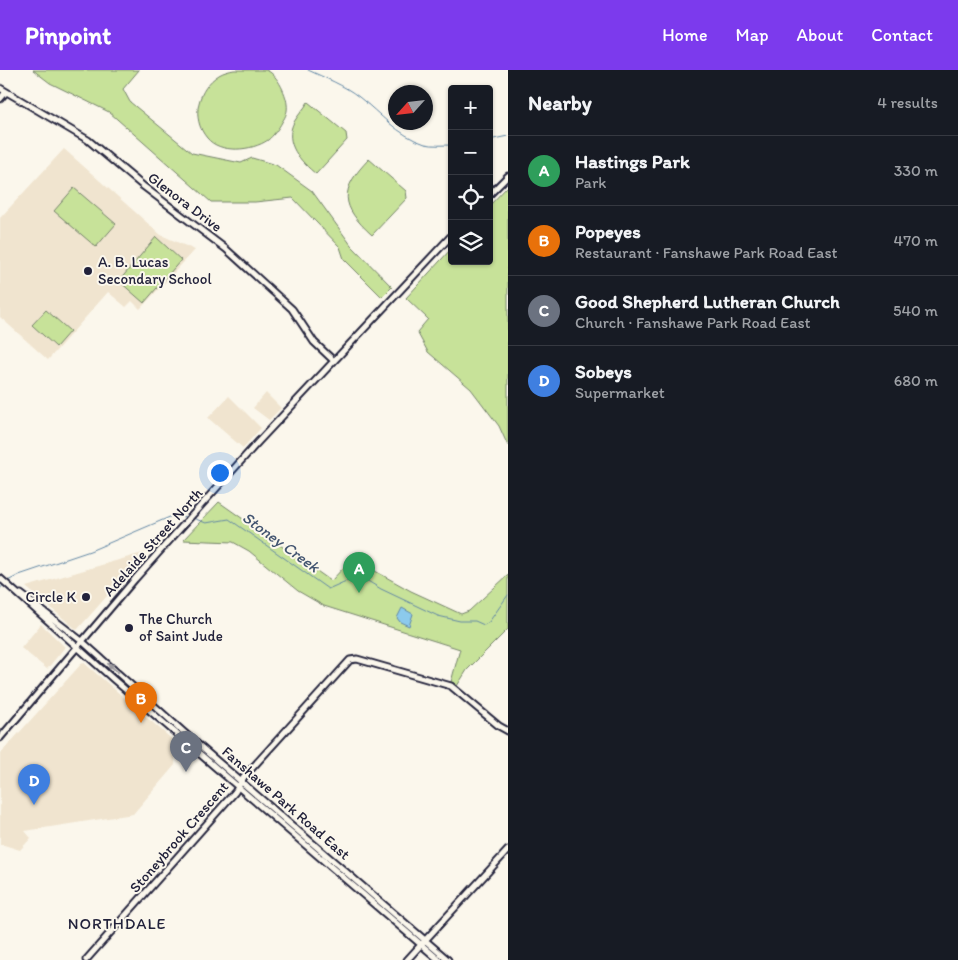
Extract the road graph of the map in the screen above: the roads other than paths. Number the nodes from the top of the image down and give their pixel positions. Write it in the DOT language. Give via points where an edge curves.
graph roads {
  1 [pos="0,88"];
  2 [pos="6,92"];
  3 [pos="0,98"];
  4 [pos="508,176"];
  5 [pos="493,192"];
  6 [pos="448,239"];
  7 [pos="334,361"];
  8 [pos="0,578"];
  9 [pos="14,589"];
  10 [pos="82,642"];
  11 [pos="78,647"];
  12 [pos="508,731"];
  13 [pos="0,738"];
  14 [pos="241,781"];
  15 [pos="239,788"];
  16 [pos="508,850"];
  17 [pos="423,942"];
  18 [pos="86,960"];
  19 [pos="407,960"];
  20 [pos="439,960"];
  21 [pos="448,960"];
  1 -- 2 [label="main road, Glenora Drive"];
  2 -- 3 [label="main road"];
  2 -- 7 [label="main road, Glenora Drive" via="88,140 226,249 292,309 314,342"];
  4 -- 5 [label="main road"];
  6 -- 7 [label="main road, Adelaide Street North"];
  7 -- 10 [label="main road, Adelaide Street North" via="177,532"];
  8 -- 9 [label="main road, Fanshawe Park Road East"];
  9 -- 10 [label="main road, Fanshawe Park Road East"];
  9 -- 11 [label="main road, Fanshawe Park Road East"];
  10 -- 11 [label="main road, Adelaide Street North"];
  14 -- 10 [label="main road, Fanshawe Park Road East, one-way"];
  11 -- 13 [label="main road, Adelaide Street North"];
  11 -- 15 [label="main road, Fanshawe Park Road East"];
  12 -- 14 [label="main road, Stoneybrook Crescent" via="451,686 357,659 350,660"];
  14 -- 15 [label="main road, Stoneybrook Crescent"];
  14 -- 17 [label="main road, Fanshawe Park Road East"];
  15 -- 17 [label="main road, Fanshawe Park Road East"];
  15 -- 18 [label="main road, Stoneybrook Crescent"];
  16 -- 17 [label="main road"];
  17 -- 19 [label="main road"];
  17 -- 20 [label="main road, Fanshawe Park Road East"];
  17 -- 21 [label="main road, Fanshawe Park Road East"];
}
